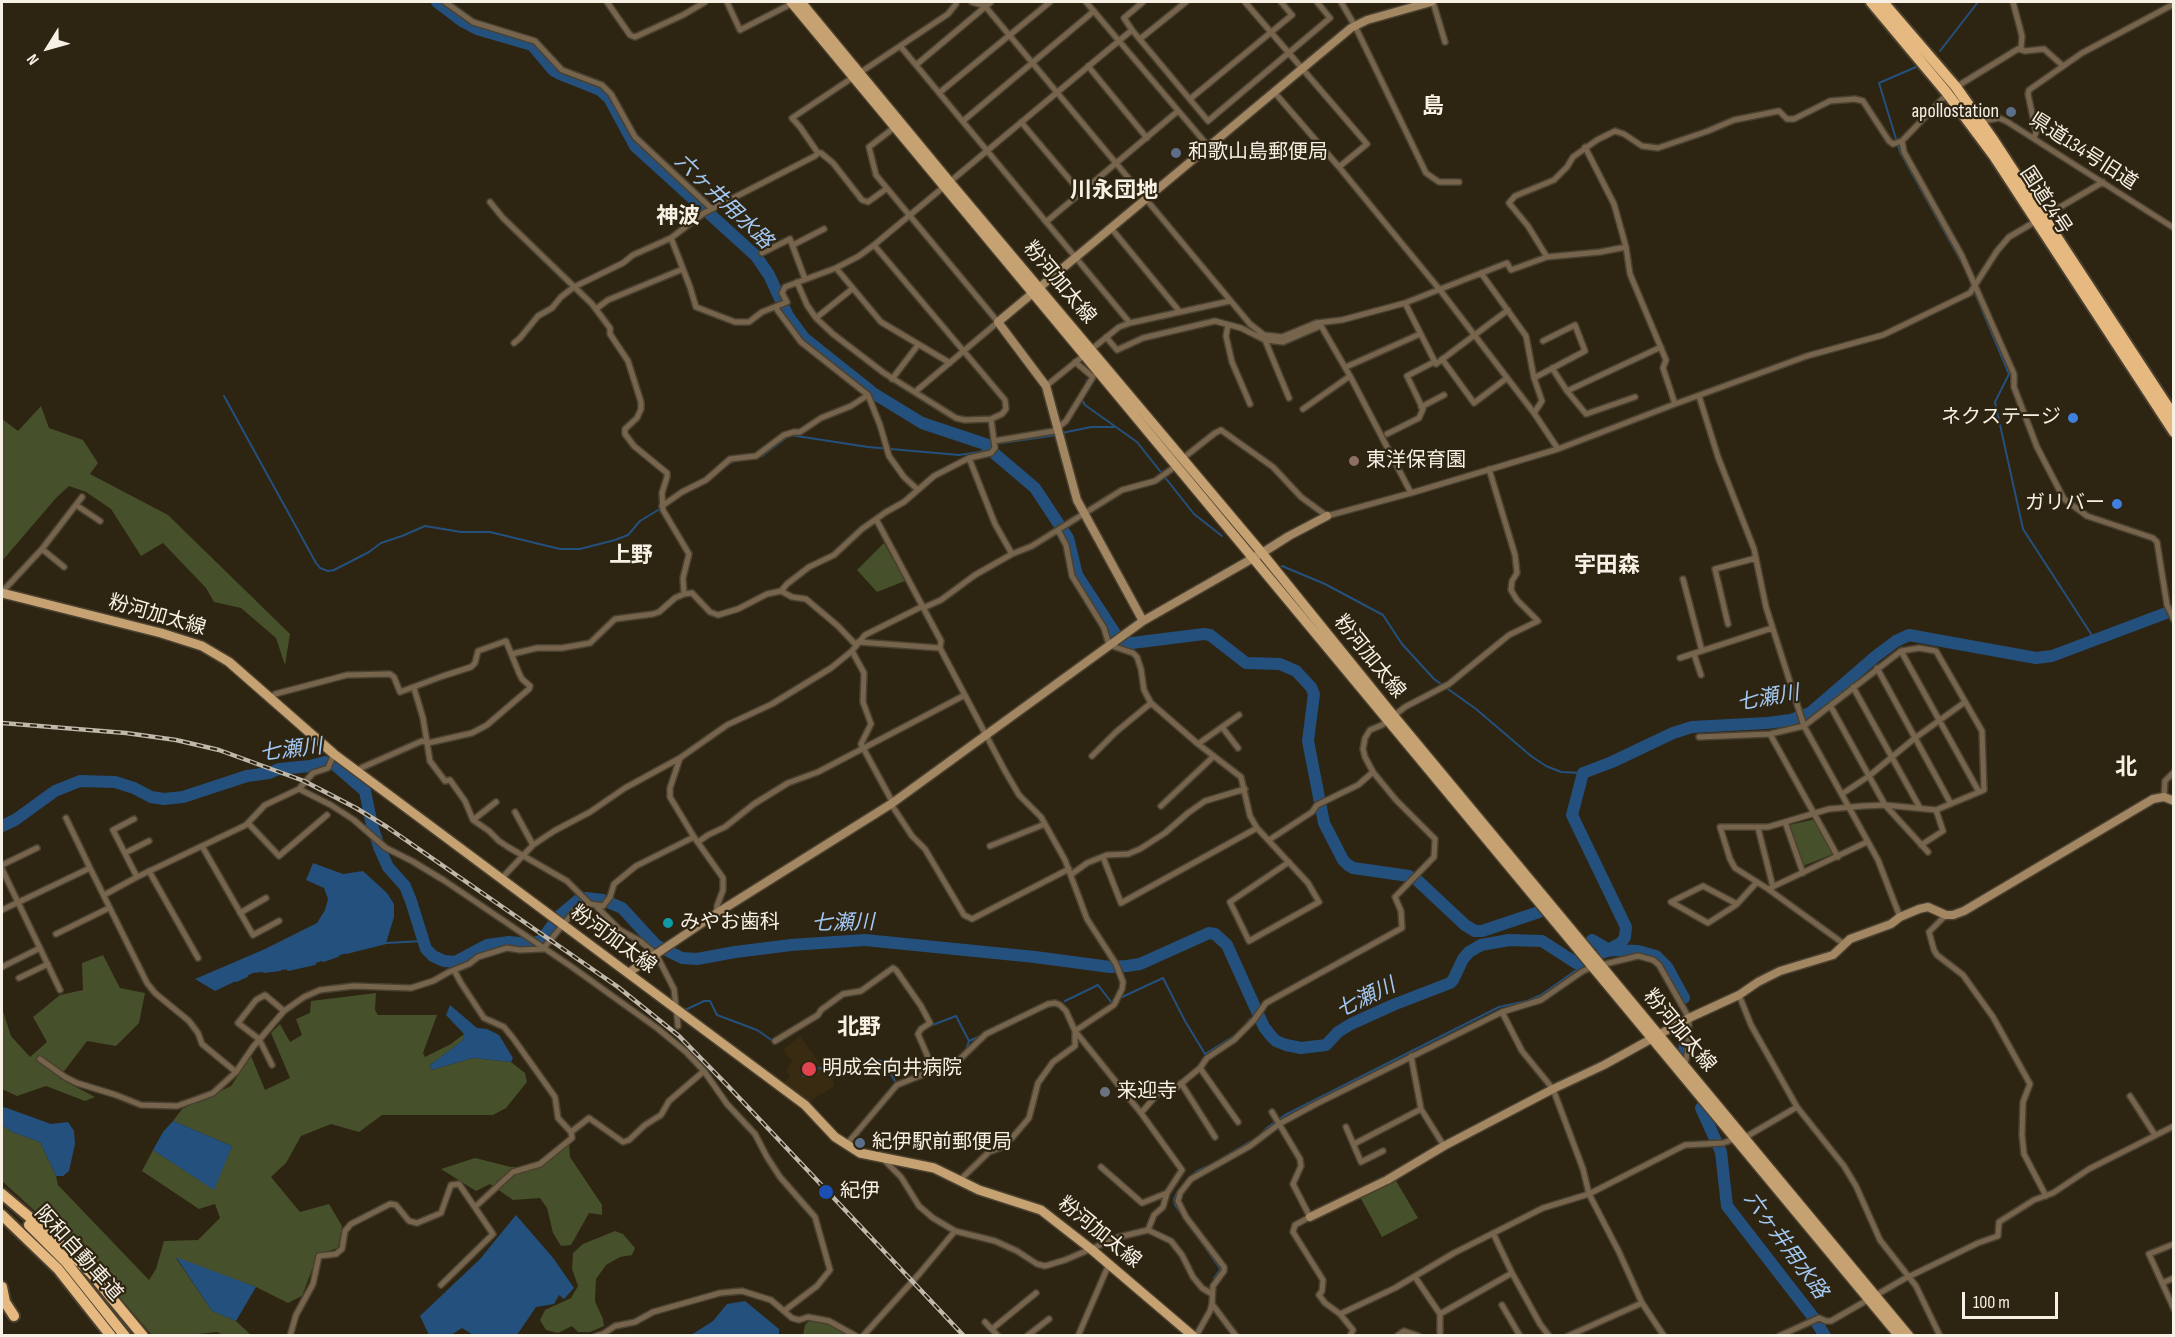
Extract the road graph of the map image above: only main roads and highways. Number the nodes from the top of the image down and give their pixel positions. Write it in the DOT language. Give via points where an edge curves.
graph roads {
  1 [pos="795,2"];
  2 [pos="1871,2"];
  3 [pos="1883,2"];
  4 [pos="857,74"];
  5 [pos="1952,90"];
  6 [pos="946,184"];
  7 [pos="2041,219"];
  8 [pos="2174,416"];
  9 [pos="2174,432"];
  10 [pos="2,592"];
  11 [pos="1655,1037"];
  12 [pos="2,1194"];
  13 [pos="2,1201"];
  14 [pos="2,1215"];
  15 [pos="2,1287"];
  16 [pos="1872,1297"];
  17 [pos="14,1316"];
  18 [pos="111,1335"];
  19 [pos="125,1335"];
  20 [pos="143,1335"];
  21 [pos="1195,1335"];
  22 [pos="1899,1335"];
  23 [pos="1909,1335"];
  1 -- 4 [label="main road, 粉河加太線"];
  2 -- 5 [label="highway, 国道24号"];
  3 -- 5 [label="highway, 国道24号"];
  4 -- 6 [label="main road, 粉河加太線"];
  4 -- 6 [label="main road, 粉河加太線" via="895,127"];
  5 -- 7 [label="highway, 国道24号"];
  6 -- 11 [label="main road, 粉河加太線" via="1089,351"];
  7 -- 8 [label="highway, 国道24号"];
  7 -- 9 [label="highway, 国道24号"];
  10 -- 21 [label="main road, 粉河加太線" via="160,633 202,646 229,662 334,754 805,1105 835,1137 860,1153 934,1168 999,1197 1041,1209"];
  11 -- 16 [label="main road, 粉河加太線" via="1734,1139"];
  11 -- 16 [label="main road, 粉河加太線" via="1685,1065"];
  12 -- 20 [label="highway" via="73,1256"];
  13 -- 19 [label="highway, 阪和自動車道" via="66,1263"];
  14 -- 18 [label="highway, 阪和自動車道" via="58,1269"];
  15 -- 17 [label="highway"];
  16 -- 22 [label="main road, 粉河加太線"];
  16 -- 23 [label="main road, 粉河加太線"];
}
